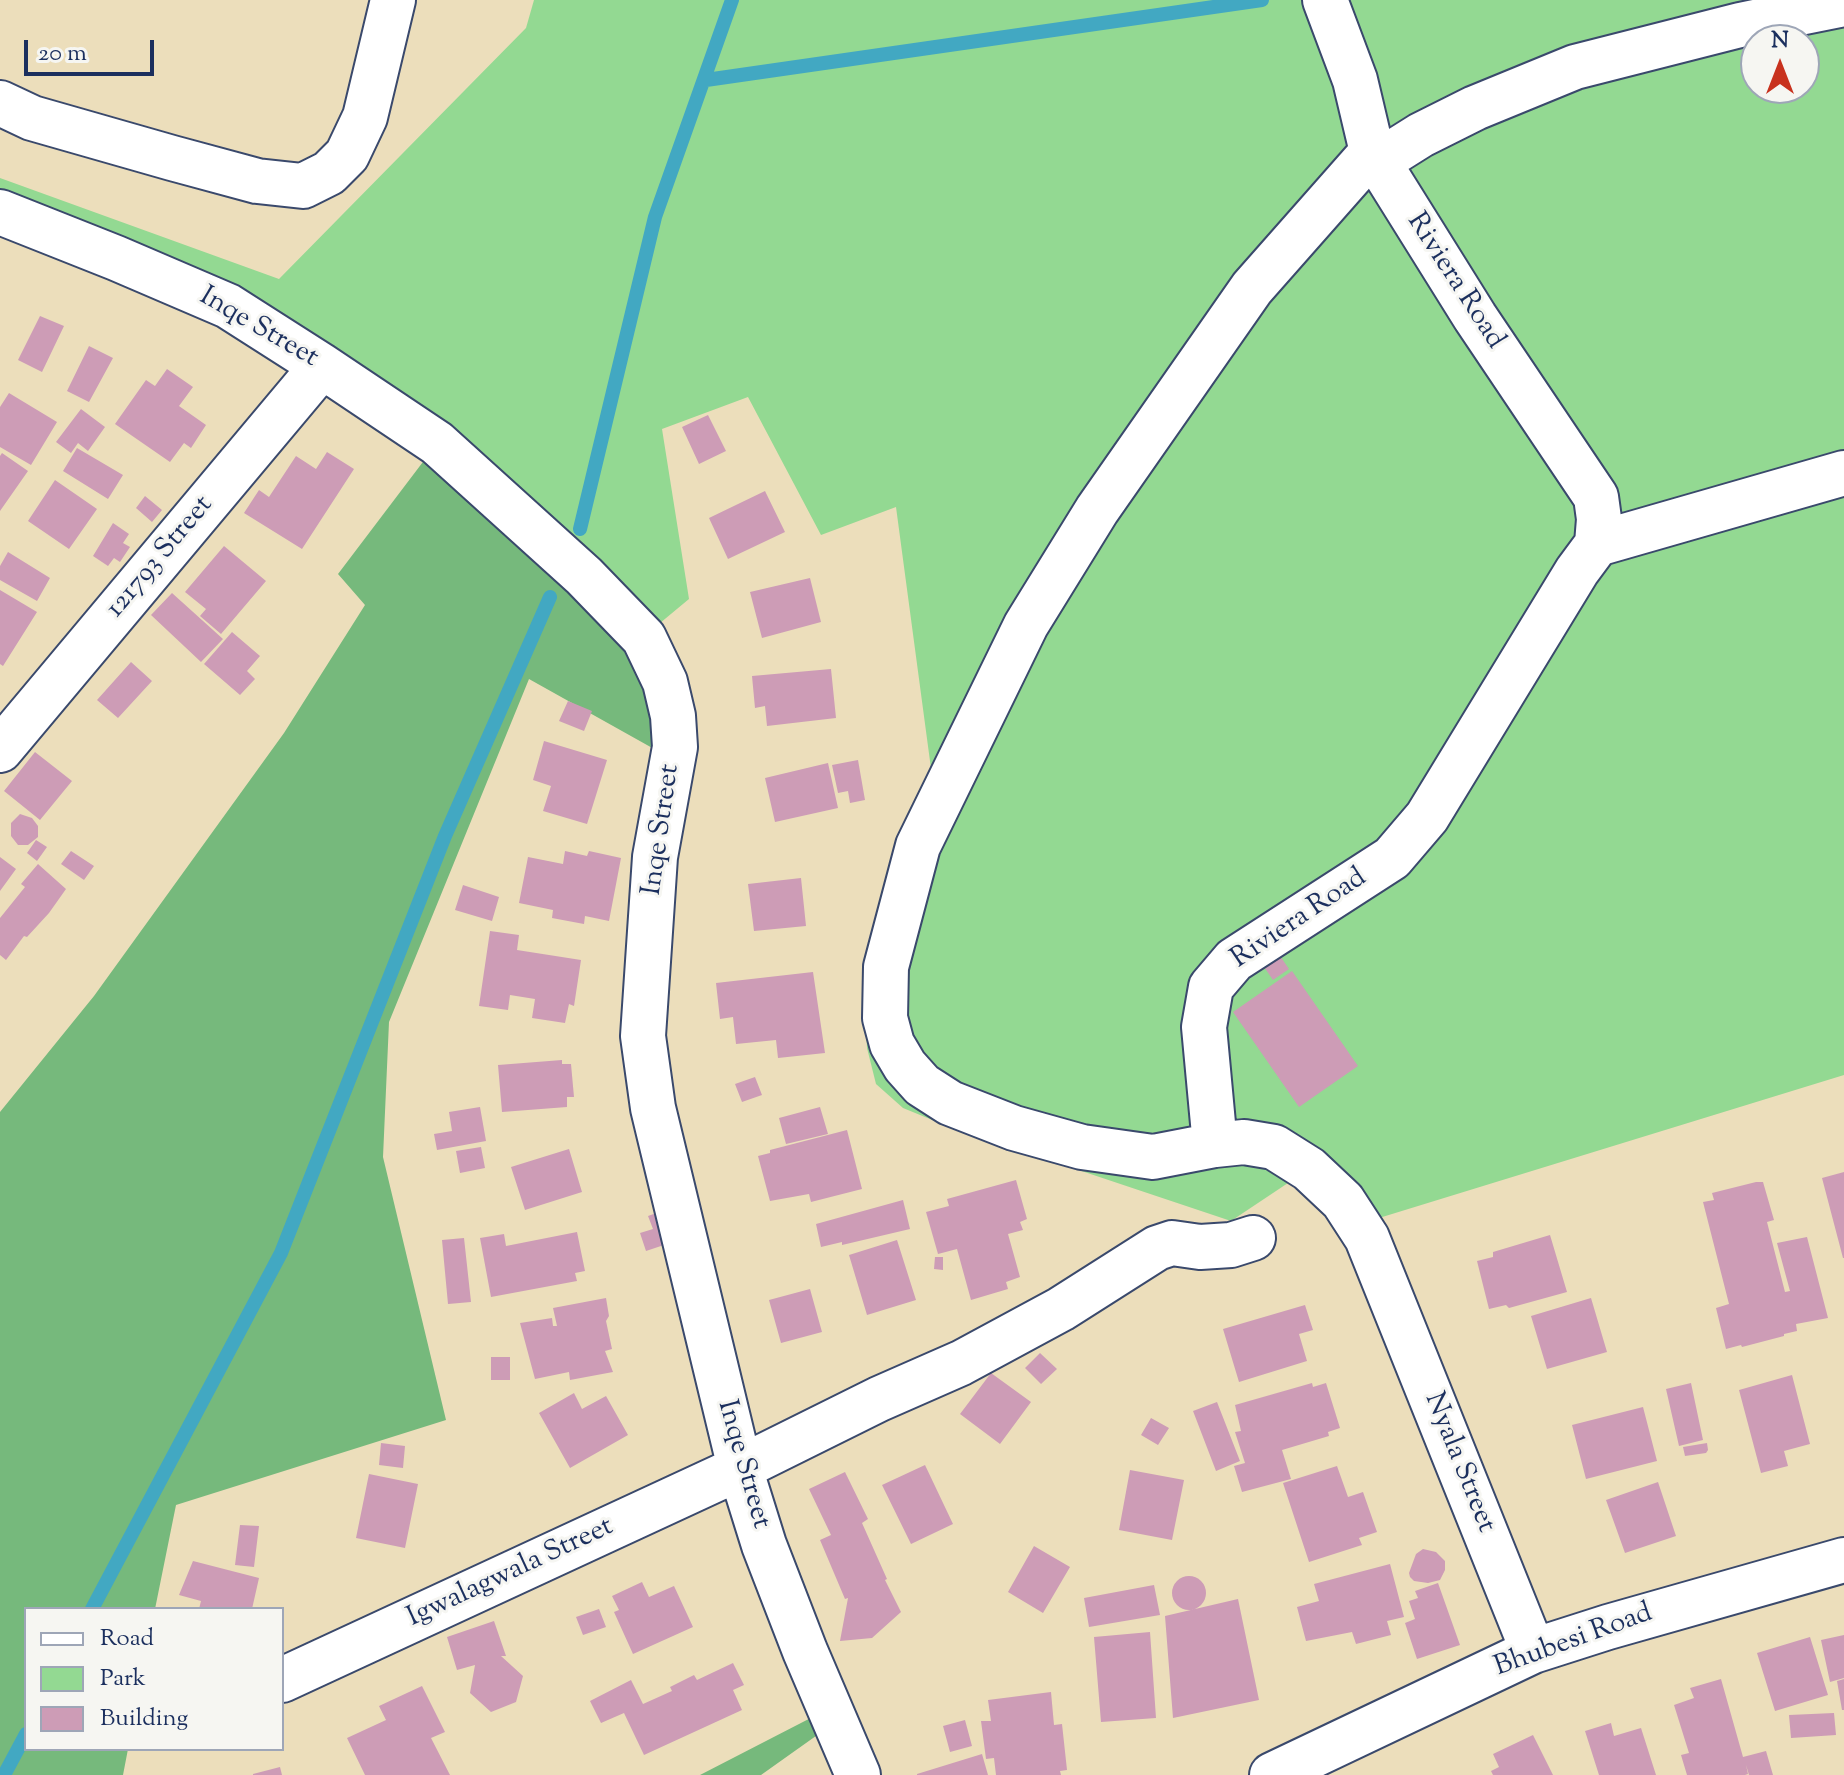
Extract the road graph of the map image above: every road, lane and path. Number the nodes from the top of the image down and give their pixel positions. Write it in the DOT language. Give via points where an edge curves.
graph roads {
  1 [pos="393,0"];
  2 [pos="1325,0"];
  3 [pos="1844,4"];
  4 [pos="0,103"];
  5 [pos="1375,157"];
  6 [pos="0,212"];
  7 [pos="322,366"];
  8 [pos="1844,473"];
  9 [pos="1597,544"];
  10 [pos="0,750"];
  11 [pos="1215,1145"];
  12 [pos="1253,1238"];
  13 [pos="740,1468"];
  14 [pos="1844,1560"];
  15 [pos="1533,1651"];
  16 [pos="284,1679"];
  17 [pos="858,1775"];
  18 [pos="1272,1775"];
  1 -- 4 [label="street" via="365,117 347,155 329,173 303,186 257,181 172,158 32,118"];
  2 -- 5 [label="street, Riviera Road" via="1355,80"];
  3 -- 5 [label="street" via="1575,67"];
  5 -- 9 [label="street, Riviera Road" via="1596,497"];
  5 -- 11 [label="street" via="1252,288 1097,510 1026,625 918,846 886,967 885,1018 892,1044 922,1085 950,1103 1082,1147 1153,1157"];
  6 -- 7 [label="street, Inqe Street" via="228,306"];
  7 -- 10 [label="street, 121793 Street"];
  7 -- 13 [label="street, Inqe Street" via="437,443 584,576 644,638 665,682 675,747 655,857 643,1036 653,1108"];
  8 -- 9 [label="street"];
  9 -- 11 [label="street, Riviera Road" via="1427,817 1392,858 1234,960 1211,987 1204,1027"];
  11 -- 15 [label="street, Nyala Street" via="1274,1147 1309,1169 1343,1201 1367,1238"];
  12 -- 13 [label="street, Igwalagwala Street" via="1231,1245 1172,1243 1157,1248 1061,1309 961,1363"];
  13 -- 16 [label="street, Igwalagwala Street"];
  13 -- 17 [label="street, Inqe Street" via="764,1545"];
  14 -- 15 [label="street, Bhubesi Road"];
  15 -- 18 [label="street, Bhubesi Road"];
}
